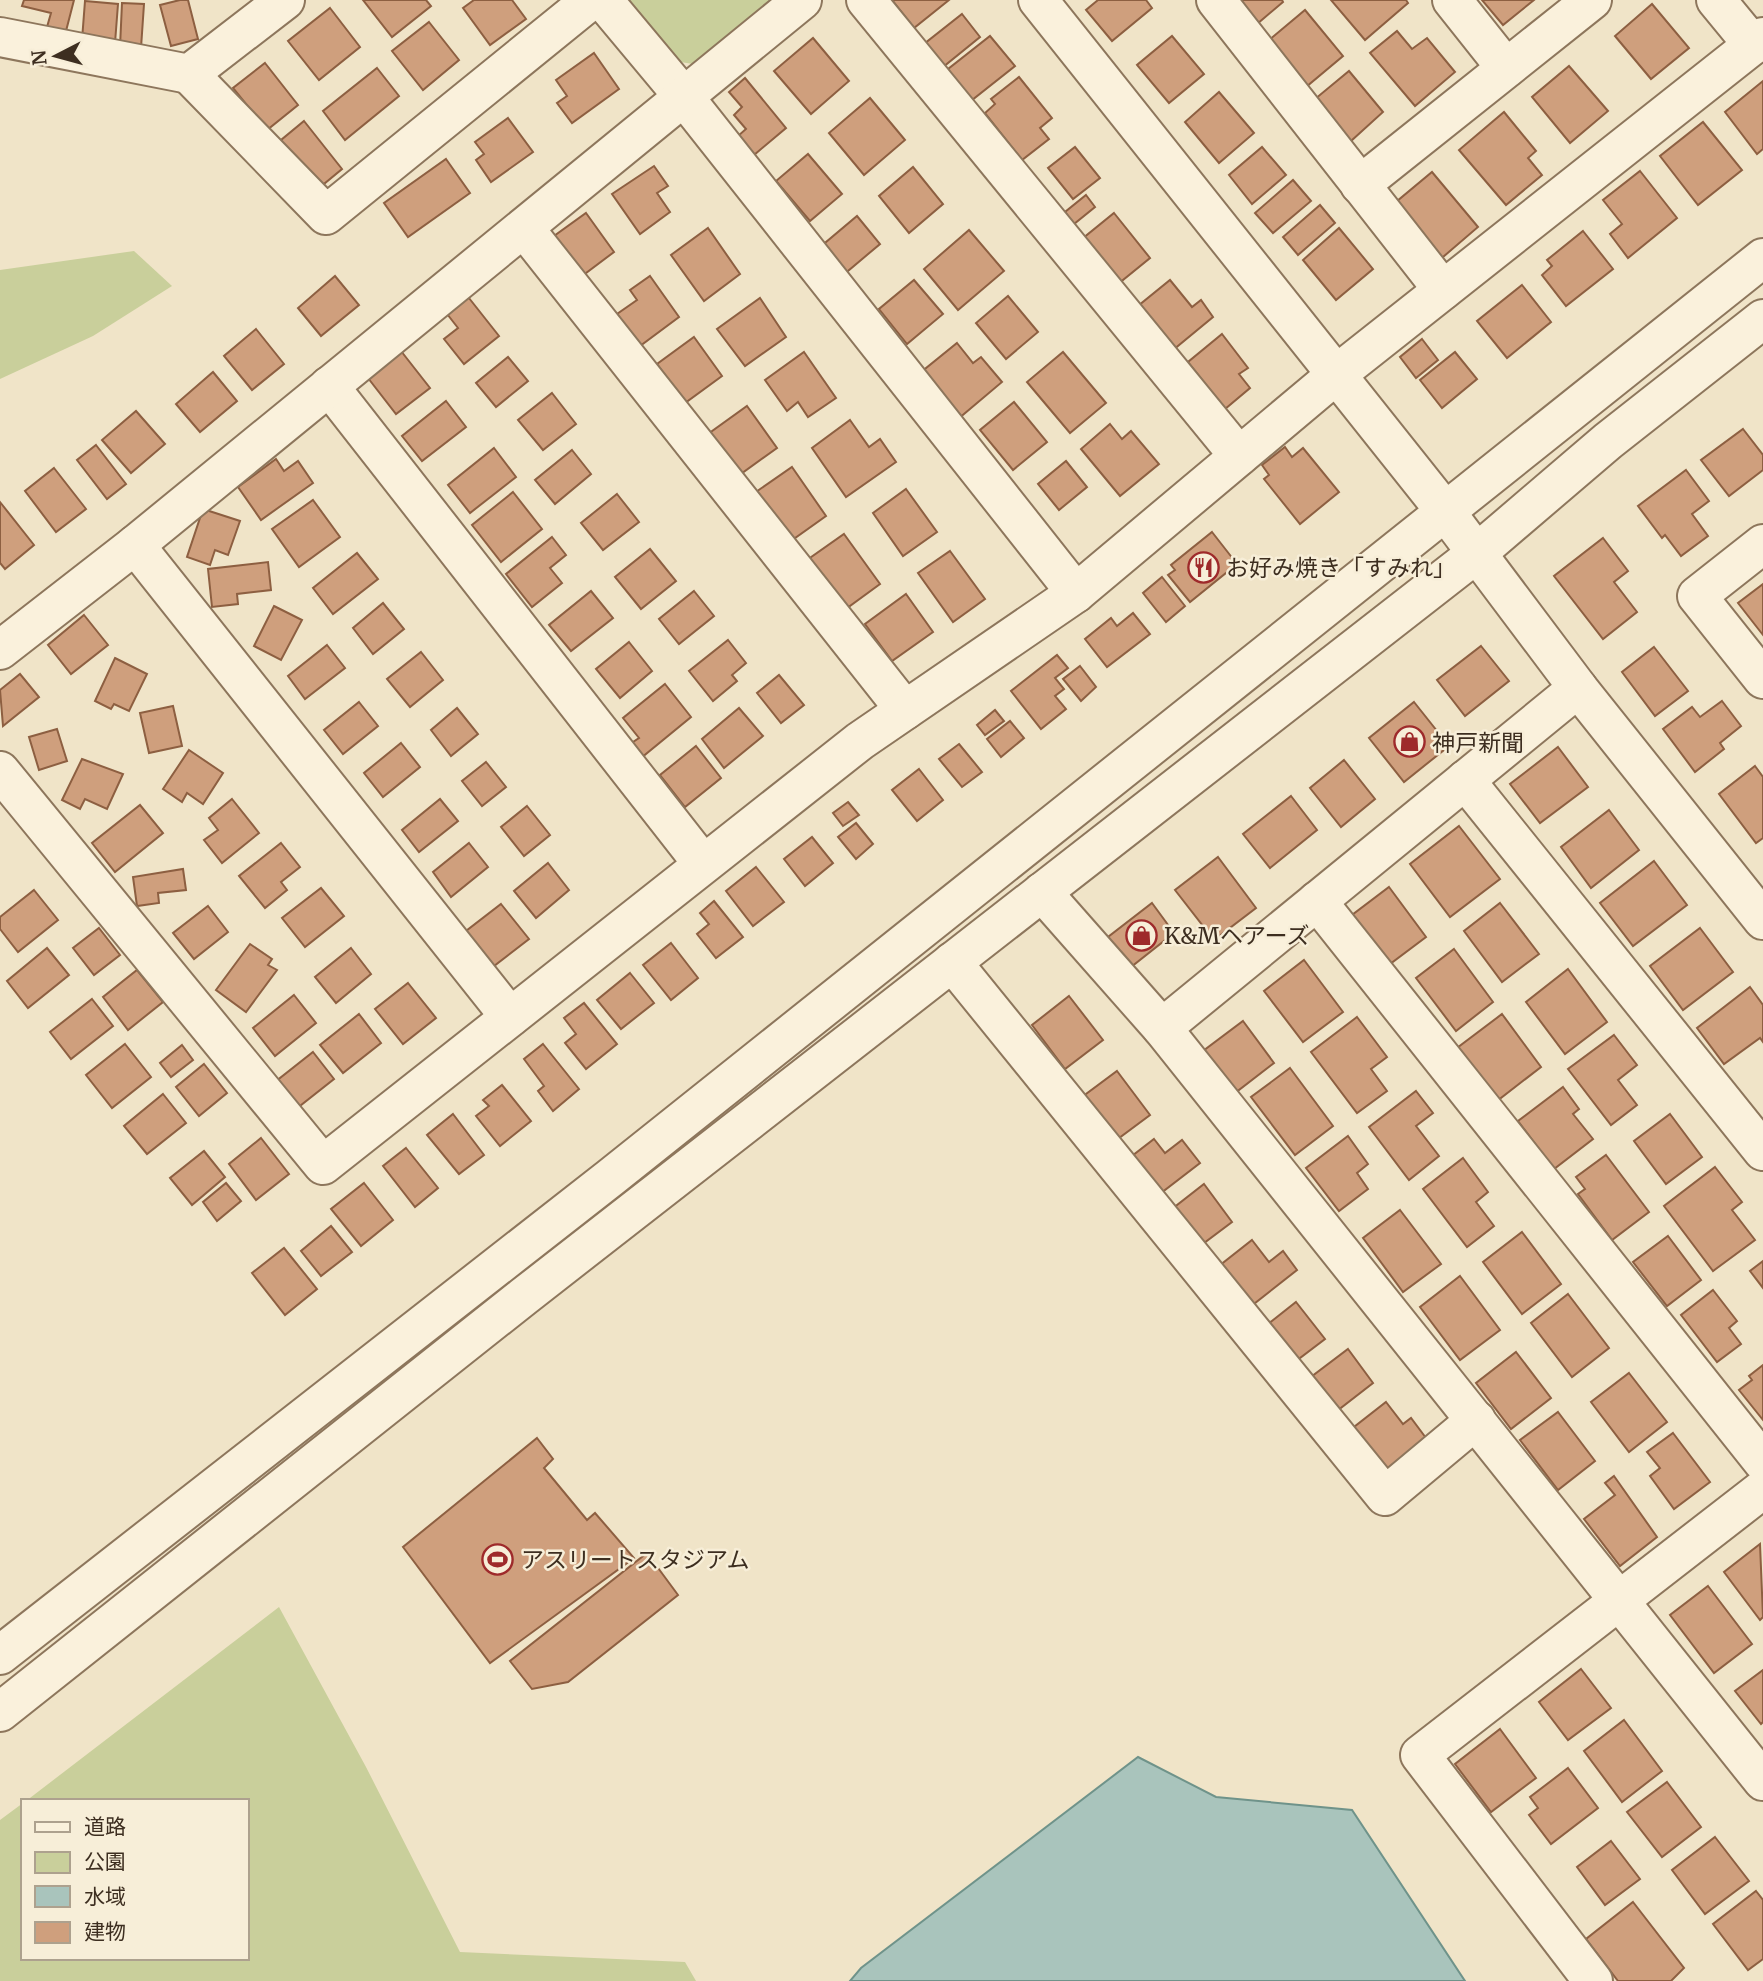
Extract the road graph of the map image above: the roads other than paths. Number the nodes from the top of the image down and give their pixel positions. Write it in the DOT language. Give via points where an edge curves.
graph roads {
  1 [pos="285,0"];
  2 [pos="591,0"];
  3 [pos="603,0"];
  4 [pos="802,0"];
  5 [pos="866,0"];
  6 [pos="1038,0"];
  7 [pos="1216,0"];
  8 [pos="1452,0"];
  9 [pos="1592,0"];
  10 [pos="1716,0"];
  11 [pos="0,37"];
  12 [pos="1758,41"];
  13 [pos="1506,68"];
  14 [pos="189,74"];
  15 [pos="684,97"];
  16 [pos="1360,185"];
  17 [pos="524,228"];
  18 [pos="1763,258"];
  19 [pos="1443,290"];
  20 [pos="1763,319"];
  21 [pos="1337,374"];
  22 [pos="330,386"];
  23 [pos="1239,456"];
  24 [pos="1445,511"];
  25 [pos="1763,544"];
  26 [pos="135,545"];
  27 [pos="1477,553"];
  28 [pos="1076,593"];
  29 [pos="0,650"];
  30 [pos="1763,679"];
  31 [pos="1578,688"];
  32 [pos="905,710"];
  33 [pos="0,771"];
  34 [pos="1465,780"];
  35 [pos="703,864"];
  36 [pos="1042,892"];
  37 [pos="1317,901"];
  38 [pos="1763,919"];
  39 [pos="952,962"];
  40 [pos="510,1017"];
  41 [pos="1162,1028"];
  42 [pos="1763,1152"];
  43 [pos="1476,1420"];
  44 [pos="1763,1462"];
  45 [pos="1763,1489"];
  46 [pos="1620,1601"];
  47 [pos="0,1655"];
  48 [pos="0,1712"];
  49 [pos="1763,1781"];
  50 [pos="1593,1981"];
  1 -- 14 [label="street"];
  2 -- 14 [label="street" via="327,215"];
  3 -- 15 [label="street"];
  4 -- 15 [label="street"];
  5 -- 23 [label="street"];
  6 -- 21 [label="street"];
  7 -- 16 [label="street"];
  8 -- 13 [label="street"];
  9 -- 13 [label="street"];
  10 -- 12 [label="street"];
  11 -- 14 [label="street"];
  12 -- 19 [label="street"];
  13 -- 16 [label="street"];
  15 -- 17 [label="street"];
  15 -- 28 [label="street"];
  16 -- 19 [label="street"];
  17 -- 22 [label="street"];
  17 -- 32 [label="street"];
  18 -- 24 [label="street"];
  19 -- 21 [label="street"];
  20 -- 27 [label="street" via="1608,441"];
  21 -- 23 [label="street"];
  21 -- 24 [label="street"];
  22 -- 26 [label="street"];
  22 -- 35 [label="street"];
  23 -- 28 [label="street"];
  24 -- 27 [label="street"];
  24 -- 47 [label="street" via="610,1178"];
  25 -- 30 [label="street" via="1697,596"];
  26 -- 29 [label="street"];
  26 -- 40 [label="street"];
  27 -- 31 [label="street"];
  27 -- 36 [label="street"];
  28 -- 32 [label="street"];
  31 -- 34 [label="street"];
  31 -- 38 [label="street"];
  32 -- 35 [label="street"];
  33 -- 40 [label="street" via="323,1165"];
  34 -- 37 [label="street"];
  34 -- 42 [label="street"];
  35 -- 40 [label="street"];
  36 -- 39 [label="street"];
  36 -- 41 [label="street"];
  37 -- 41 [label="street"];
  37 -- 44 [label="street"];
  39 -- 43 [label="street" via="1385,1496"];
  39 -- 48 [label="street"];
  41 -- 43 [label="street"];
  43 -- 46 [label="street"];
  45 -- 46 [label="street"];
  46 -- 49 [label="street"];
  46 -- 50 [label="street" via="1420,1755"];
}
